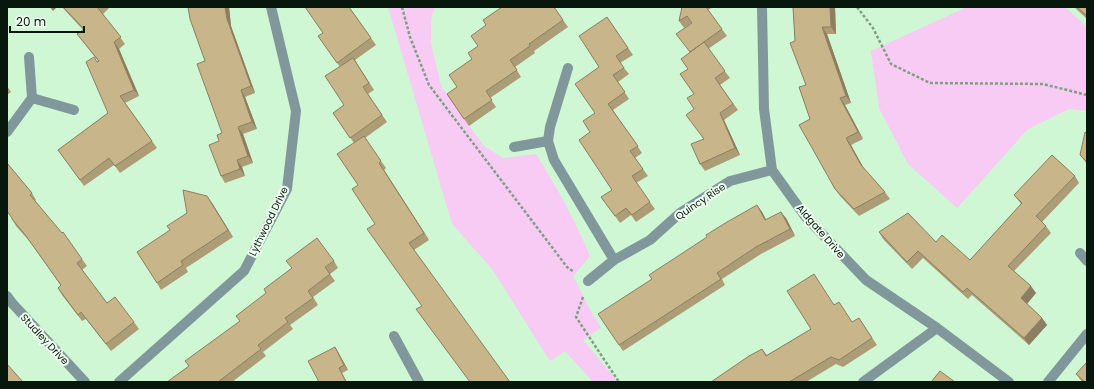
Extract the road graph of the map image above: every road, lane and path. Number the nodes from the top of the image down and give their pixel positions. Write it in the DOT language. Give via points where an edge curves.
graph roads {
  1 [pos="271,7"];
  2 [pos="402,7"];
  3 [pos="762,7"];
  4 [pos="857,7"];
  5 [pos="29,57"];
  6 [pos="568,68"];
  7 [pos="1087,94"];
  8 [pos="32,98"];
  9 [pos="74,110"];
  10 [pos="7,132"];
  11 [pos="548,141"];
  12 [pos="514,147"];
  13 [pos="772,170"];
  14 [pos="1080,253"];
  15 [pos="614,260"];
  16 [pos="1087,261"];
  17 [pos="588,282"];
  18 [pos="7,296"];
  19 [pos="937,328"];
  20 [pos="1087,334"];
  21 [pos="394,336"];
  22 [pos="85,382"];
  23 [pos="119,382"];
  24 [pos="419,382"];
  25 [pos="619,382"];
  26 [pos="863,382"];
  27 [pos="1009,382"];
  28 [pos="1048,382"];
  1 -- 23 [label="street, Lythwood Drive" via="296,111 287,189 244,271"];
  2 -- 17 [label="path" via="410,37 429,85 567,267"];
  3 -- 13 [label="street, Aldgate Drive" via="764,109"];
  4 -- 7 [label="path" via="872,28 891,64 930,83 1043,84"];
  5 -- 8 [label="street"];
  6 -- 11 [label="street"];
  8 -- 9 [label="street"];
  8 -- 10 [label="street"];
  11 -- 12 [label="street"];
  11 -- 15 [label="street" via="554,160"];
  13 -- 15 [label="street, Quincy Rise" via="730,181 680,213 650,240"];
  13 -- 19 [label="street, Aldgate Drive" via="805,216 866,280"];
  14 -- 16 [label="street"];
  15 -- 17 [label="street, Quincy Rise"];
  17 -- 25 [label="path" via="576,317"];
  18 -- 22 [label="street, Studley Drive"];
  19 -- 26 [label="street"];
  19 -- 27 [label="street, Aldgate Drive"];
  20 -- 28 [label="street"];
  21 -- 24 [label="street"];
}
